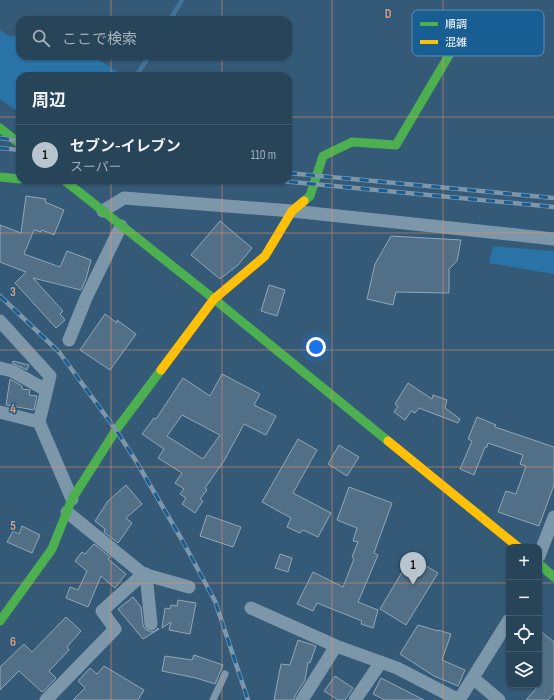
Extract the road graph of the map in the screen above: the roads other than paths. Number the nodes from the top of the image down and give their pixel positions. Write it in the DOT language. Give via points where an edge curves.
graph roads {
  1 [pos="449,56"];
  2 [pos="0,128"];
  3 [pos="16,141"];
  4 [pos="0,177"];
  5 [pos="16,179"];
  6 [pos="69,184"];
  7 [pos="103,211"];
  8 [pos="292,211"];
  9 [pos="121,226"];
  10 [pos="554,239"];
  11 [pos="214,299"];
  12 [pos="0,321"];
  13 [pos="69,340"];
  14 [pos="0,368"];
  15 [pos="46,390"];
  16 [pos="0,412"];
  17 [pos="40,422"];
  18 [pos="72,499"];
  19 [pos="67,512"];
  20 [pos="554,517"];
  21 [pos="514,544"];
  22 [pos="542,558"];
  23 [pos="542,567"];
  24 [pos="144,574"];
  25 [pos="554,577"];
  26 [pos="189,587"];
  27 [pos="251,608"];
  28 [pos="0,621"];
  29 [pos="151,624"];
  30 [pos="506,625"];
  31 [pos="336,646"];
  32 [pos="380,662"];
  33 [pos="225,674"];
  34 [pos="473,678"];
  35 [pos="46,700"];
  36 [pos="213,700"];
  37 [pos="302,700"];
  38 [pos="355,700"];
  39 [pos="459,700"];
  40 [pos="499,700"];
  1 -- 8 [label="street" via="396,146 352,142 323,156 310,196"];
  2 -- 3 [label="street"];
  4 -- 5 [label="street"];
  6 -- 7 [label="street"];
  7 -- 8 [label="street" via="124,198"];
  7 -- 9 [label="street"];
  8 -- 10 [label="street"];
  8 -- 11 [label="street" via="265,256"];
  9 -- 11 [label="street"];
  9 -- 13 [label="street"];
  11 -- 18 [label="street" via="116,430"];
  11 -- 21 [label="street"];
  12 -- 15 [label="street" via="50,376"];
  14 -- 15 [label="street" via="12,371"];
  15 -- 17 [label="street"];
  16 -- 17 [label="street"];
  17 -- 18 [label="street"];
  18 -- 19 [label="street"];
  19 -- 24 [label="street"];
  19 -- 28 [label="street" via="52,549"];
  20 -- 22 [label="street"];
  23 -- 25 [label="street"];
  24 -- 26 [label="street"];
  24 -- 29 [label="street"];
  24 -- 35 [label="street" via="102,611 115,629"];
  27 -- 31 [label="street"];
  30 -- 34 [label="street"];
  31 -- 32 [label="street"];
  31 -- 37 [label="street"];
  32 -- 38 [label="street"];
  32 -- 39 [label="street"];
  33 -- 36 [label="lane"];
  34 -- 39 [label="street"];
  34 -- 40 [label="street"];
}
